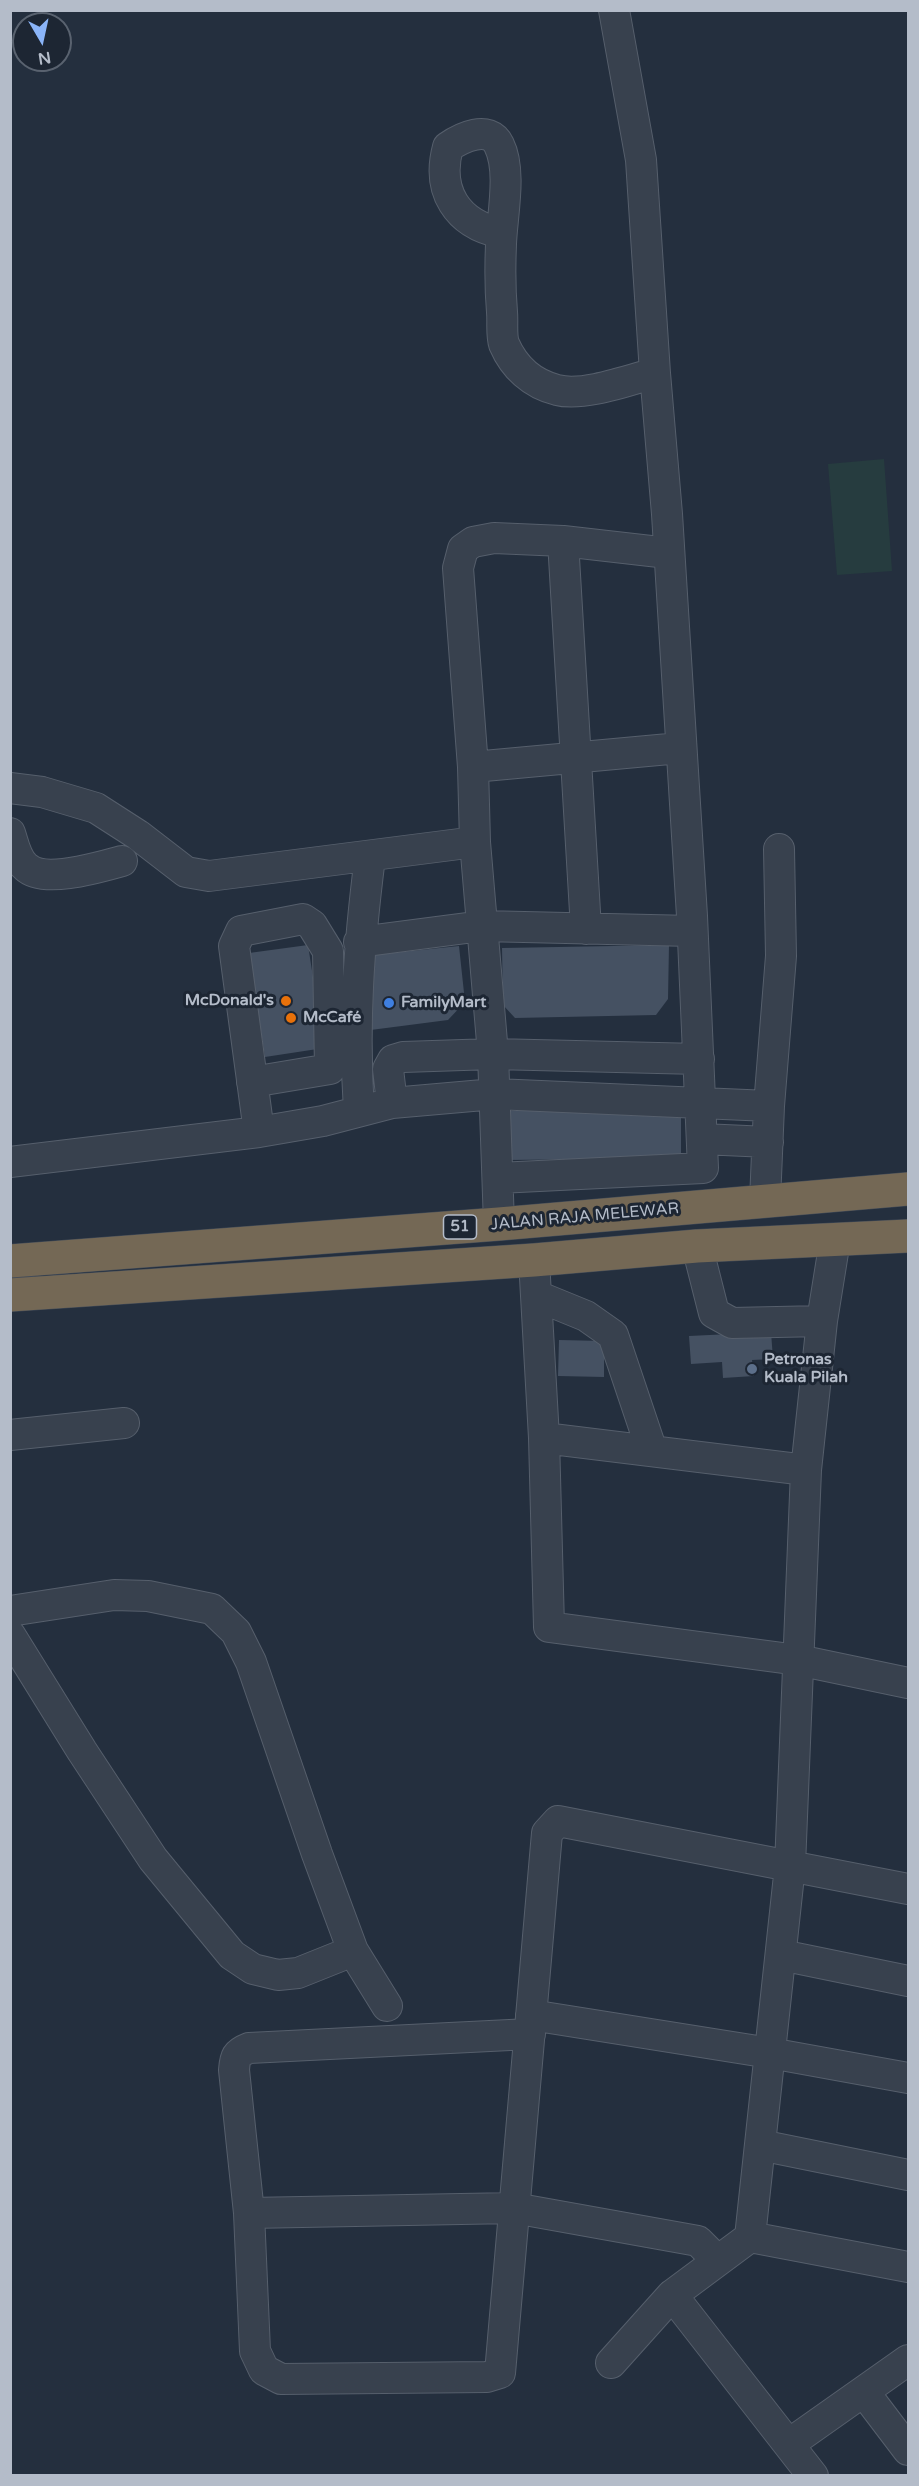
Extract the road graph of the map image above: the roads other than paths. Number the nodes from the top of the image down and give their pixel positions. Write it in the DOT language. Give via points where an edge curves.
graph roads {
  1 [pos="614,10"];
  2 [pos="501,233"];
  3 [pos="655,373"];
  4 [pos="563,541"];
  5 [pos="668,553"];
  6 [pos="680,748"];
  7 [pos="576,758"];
  8 [pos="473,767"];
  9 [pos="10,788"];
  10 [pos="10,833"];
  11 [pos="475,842"];
  12 [pos="779,849"];
  13 [pos="370,857"];
  14 [pos="122,861"];
  15 [pos="482,927"];
  16 [pos="586,929"];
  17 [pos="693,931"];
  18 [pos="359,942"];
  19 [pos="493,1054"];
  20 [pos="699,1059"];
  21 [pos="252,1082"];
  22 [pos="495,1094"];
  23 [pos="701,1102"];
  24 [pos="392,1103"];
  25 [pos="769,1106"];
  26 [pos="359,1111"];
  27 [pos="259,1132"];
  28 [pos="702,1139"];
  29 [pos="768,1142"];
  30 [pos="10,1162"];
  31 [pos="498,1178"];
  32 [pos="909,1189"];
  33 [pos="765,1201"];
  34 [pos="500,1224"];
  35 [pos="909,1236"];
  36 [pos="835,1240"];
  37 [pos="697,1246"];
  38 [pos="534,1260"];
  39 [pos="10,1261"];
  40 [pos="10,1295"];
  41 [pos="537,1296"];
  42 [pos="822,1321"];
  43 [pos="124,1422"];
  44 [pos="10,1435"];
  45 [pos="544,1438"];
  46 [pos="652,1451"];
  47 [pos="806,1470"];
  48 [pos="10,1611"];
  49 [pos="10,1635"];
  50 [pos="798,1660"];
  51 [pos="909,1683"];
  52 [pos="790,1866"];
  53 [pos="909,1889"];
  54 [pos="353,1951"];
  55 [pos="781,1955"];
  56 [pos="909,1981"];
  57 [pos="387,2006"];
  58 [pos="530,2024"];
  59 [pos="770,2053"];
  60 [pos="909,2078"];
  61 [pos="760,2145"];
  62 [pos="909,2175"];
  63 [pos="514,2208"];
  64 [pos="249,2213"];
  65 [pos="750,2236"];
  66 [pos="717,2260"];
  67 [pos="909,2267"];
  68 [pos="672,2295"];
  69 [pos="909,2360"];
  70 [pos="611,2363"];
  71 [pos="864,2392"];
  72 [pos="789,2444"];
  73 [pos="909,2451"];
  74 [pos="813,2475"];
  1 -- 3 [label="street" via="641,160"];
  2 -- 3 [label="street" via="504,342 521,372 560,391 609,385"];
  3 -- 5 [label="street"];
  4 -- 5 [label="street"];
  4 -- 7 [label="street"];
  4 -- 8 [label="street" via="494,538 473,542 463,549 458,568"];
  5 -- 6 [label="street"];
  6 -- 7 [label="street"];
  6 -- 17 [label="street"];
  7 -- 8 [label="street"];
  7 -- 16 [label="street"];
  8 -- 11 [label="street"];
  9 -- 13 [label="street" via="42,792 96,808 186,872 209,876"];
  10 -- 14 [label="street" via="19,859 27,869 39,874 64,874"];
  11 -- 13 [label="street"];
  11 -- 15 [label="street"];
  12 -- 25 [label="street" via="781,956"];
  13 -- 18 [label="street"];
  15 -- 16 [label="street"];
  15 -- 18 [label="street"];
  15 -- 19 [label="street"];
  16 -- 17 [label="street"];
  17 -- 20 [label="street"];
  18 -- 26 [label="street" via="355,1030"];
  19 -- 20 [label="street"];
  19 -- 22 [label="street"];
  19 -- 24 [label="street" via="393,1060 388,1069"];
  20 -- 23 [label="street"];
  21 -- 21 [label="street" via="234,946 241,931 303,919 312,925 328,951 330,1069"];
  21 -- 27 [label="street"];
  22 -- 23 [label="street"];
  22 -- 24 [label="street"];
  22 -- 31 [label="street"];
  23 -- 25 [label="street"];
  23 -- 28 [label="street"];
  24 -- 26 [label="street"];
  25 -- 29 [label="street"];
  26 -- 27 [label="street"];
  27 -- 30 [label="street"];
  28 -- 29 [label="street"];
  28 -- 31 [label="street" via="703,1168"];
  29 -- 33 [label="street"];
  31 -- 34 [label="street"];
  32 -- 33 [label="highway, JALAN RAJA MELEWAR / 51"];
  33 -- 34 [label="highway, JALAN RAJA MELEWAR / 51"];
  34 -- 39 [label="highway, JALAN RAJA MELEWAR / 51"];
  35 -- 36 [label="highway"];
  36 -- 37 [label="highway"];
  36 -- 42 [label="street"];
  37 -- 38 [label="highway"];
  37 -- 42 [label="street" via="714,1313 732,1323"];
  38 -- 40 [label="highway"];
  38 -- 41 [label="street"];
  41 -- 45 [label="street"];
  41 -- 46 [label="street" via="586,1316 613,1335"];
  42 -- 47 [label="street"];
  43 -- 44 [label="street"];
  45 -- 46 [label="street"];
  45 -- 50 [label="street" via="549,1627"];
  46 -- 47 [label="street"];
  47 -- 50 [label="street"];
  48 -- 54 [label="street" via="114,1595 148,1596 212,1610 236,1632 251,1662"];
  49 -- 54 [label="street" via="153,1859 232,1955 253,1969 278,1975 298,1973"];
  50 -- 51 [label="street"];
  50 -- 52 [label="street"];
  52 -- 53 [label="street"];
  52 -- 55 [label="street"];
  52 -- 58 [label="street" via="558,1821 547,1833"];
  54 -- 57 [label="street"];
  55 -- 56 [label="street"];
  55 -- 59 [label="street"];
  58 -- 59 [label="street"];
  58 -- 63 [label="street"];
  58 -- 64 [label="street" via="240,2051 234,2070"];
  59 -- 60 [label="street"];
  59 -- 61 [label="street"];
  61 -- 62 [label="street"];
  61 -- 65 [label="street"];
  63 -- 64 [label="street"];
  63 -- 64 [label="street" via="500,2373 487,2377 281,2379 264,2370 255,2351"];
  63 -- 66 [label="street" via="698,2241"];
  65 -- 66 [label="street"];
  65 -- 67 [label="street"];
  66 -- 68 [label="street"];
  68 -- 70 [label="street"];
  68 -- 72 [label="street"];
  69 -- 71 [label="street"];
  71 -- 72 [label="street"];
  71 -- 73 [label="street"];
  72 -- 74 [label="street"];
}
